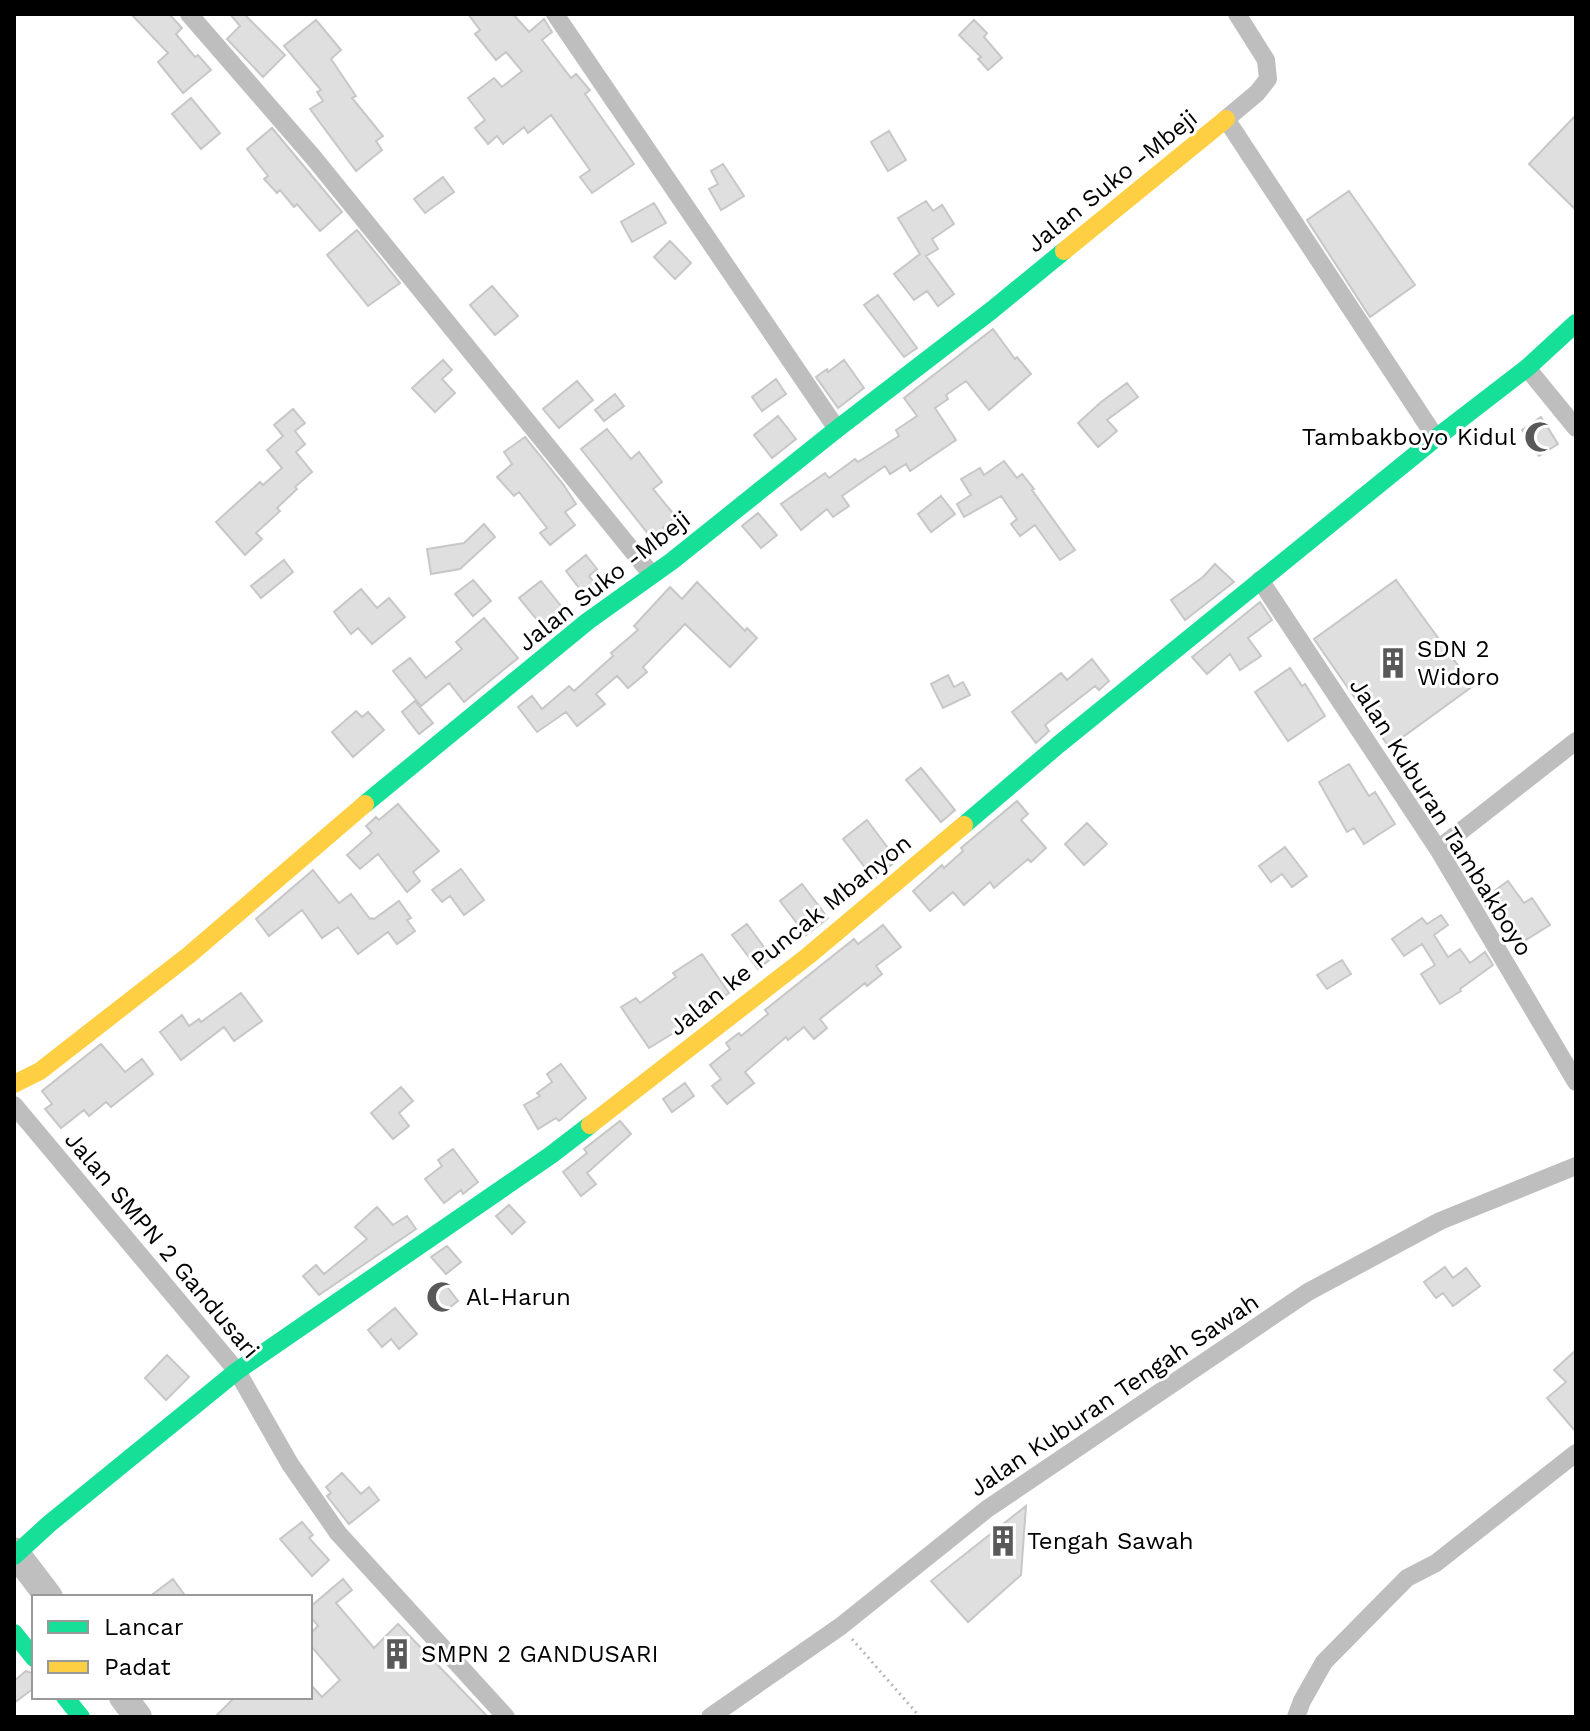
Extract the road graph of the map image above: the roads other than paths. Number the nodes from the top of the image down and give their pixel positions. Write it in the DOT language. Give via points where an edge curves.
graph roads {
  1 [pos="189,14"];
  2 [pos="555,14"];
  3 [pos="1237,14"];
  4 [pos="1226,119"];
  5 [pos="1576,323"];
  6 [pos="1527,368"];
  7 [pos="1576,428"];
  8 [pos="837,429"];
  9 [pos="1436,438"];
  10 [pos="652,575"];
  11 [pos="1260,580"];
  12 [pos="1576,741"];
  13 [pos="1438,849"];
  14 [pos="1576,1082"];
  15 [pos="14,1084"];
  16 [pos="14,1105"];
  17 [pos="1576,1166"];
  18 [pos="237,1371"];
  19 [pos="1576,1453"];
  20 [pos="14,1556"];
  21 [pos="14,1633"];
  22 [pos="32,1656"];
  23 [pos="67,1699"];
  24 [pos="81,1717"];
  25 [pos="506,1717"];
  26 [pos="710,1717"];
  27 [pos="1296,1717"];
  1 -- 10 [label="street" via="313,157"];
  2 -- 8 [label="street"];
  3 -- 4 [label="street" via="1266,60 1268,79"];
  4 -- 8 [label="street, Jalan Suko -Mbeji"];
  4 -- 9 [label="street"];
  5 -- 6 [label="street, Jalan ke Puncak Mbanyon"];
  6 -- 7 [label="street"];
  6 -- 9 [label="street, Jalan ke Puncak Mbanyon"];
  8 -- 10 [label="street, Jalan Suko -Mbeji"];
  9 -- 11 [label="street, Jalan ke Puncak Mbanyon"];
  10 -- 15 [label="street, Jalan Suko -Mbeji" via="577,630 189,955 40,1071"];
  11 -- 13 [label="street, Jalan Kuburan Tambakboyo"];
  11 -- 18 [label="street, Jalan ke Puncak Mbanyon" via="808,956 576,1136"];
  12 -- 13 [label="street"];
  13 -- 14 [label="street, Jalan Kuburan Tambakboyo"];
  16 -- 18 [label="street, Jalan SMPN 2 Gandusari"];
  17 -- 26 [label="street, Jalan Kuburan Tengah Sawah" via="1440,1221 1308,1292 987,1509 841,1626"];
  18 -- 20 [label="street, Jalan ke Puncak Mbanyon"];
  18 -- 25 [label="street, Jalan SMPN 2 Gandusari" via="290,1464 338,1533"];
  19 -- 27 [label="street" via="1436,1563 1407,1578 1324,1662"];
  21 -- 22 [label="street"];
  23 -- 24 [label="street"];
}
